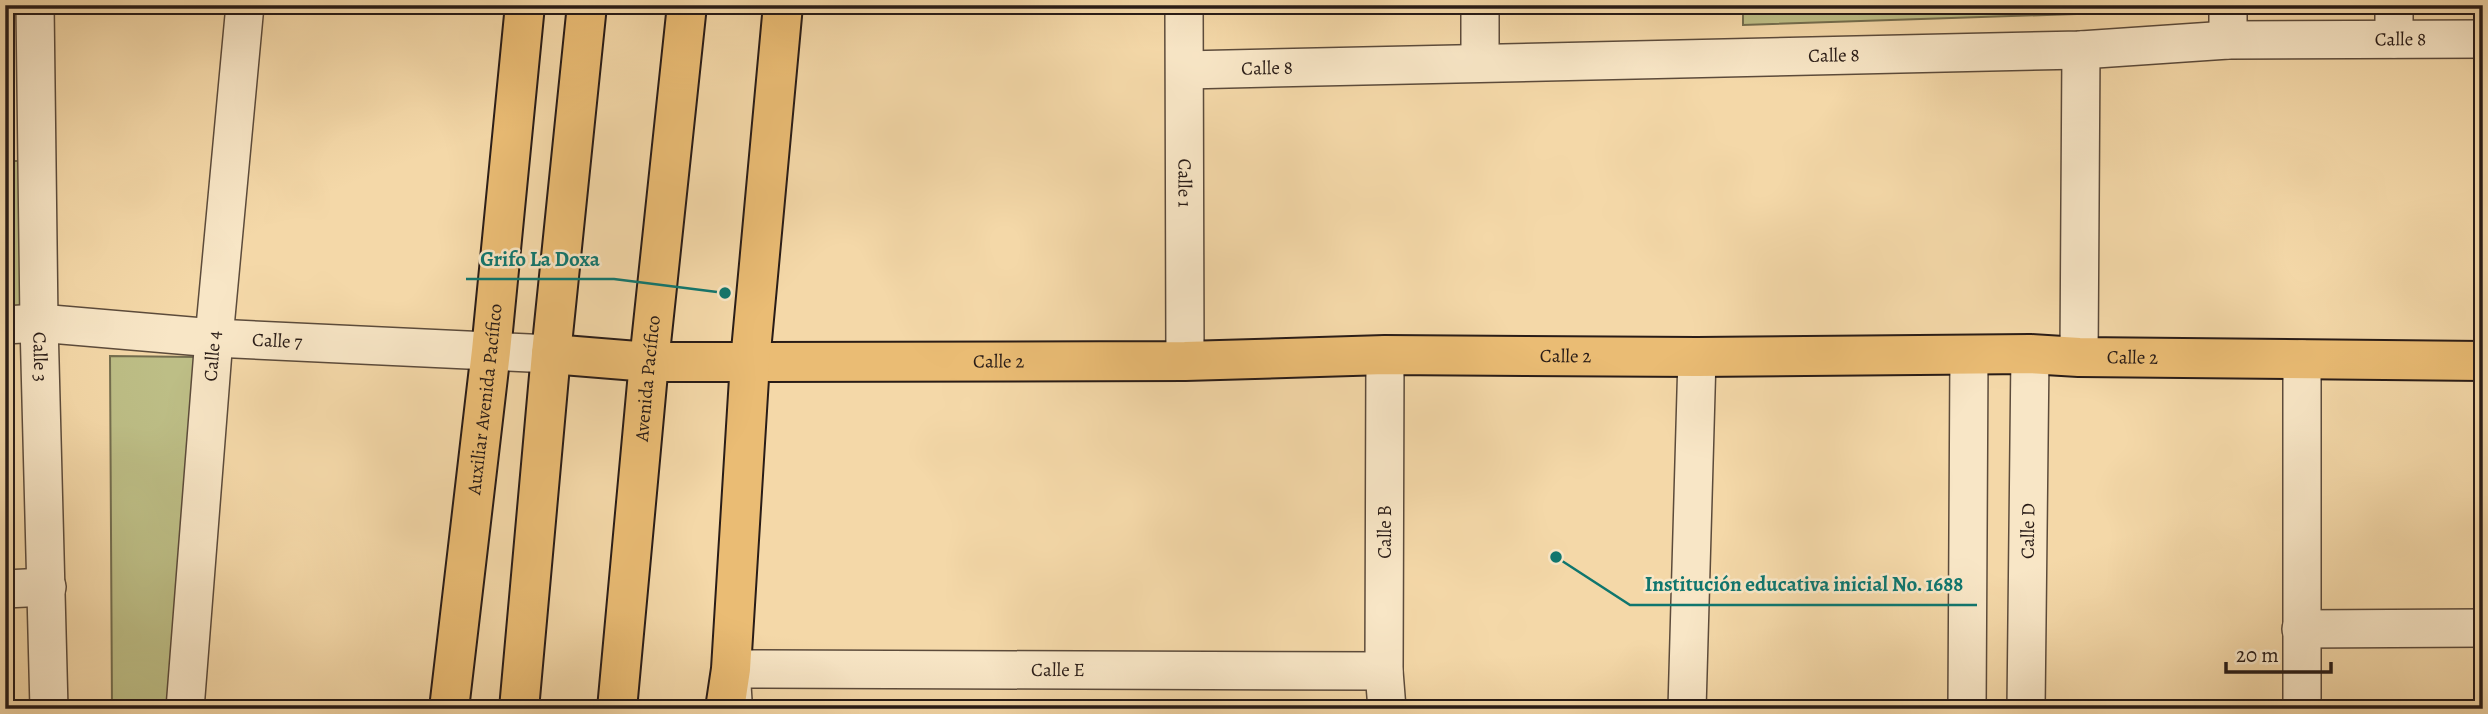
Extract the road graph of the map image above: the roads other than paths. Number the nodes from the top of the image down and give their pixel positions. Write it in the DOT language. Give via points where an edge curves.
graph roads {
  1 [pos="35,5"];
  2 [pos="245,5"];
  3 [pos="525,5"];
  4 [pos="587,5"];
  5 [pos="687,5"];
  6 [pos="783,5"];
  7 [pos="1184,5"];
  8 [pos="1480,5"];
  9 [pos="2394,22"];
  10 [pos="2228,23"];
  11 [pos="2483,39"];
  12 [pos="2081,50"];
  13 [pos="1480,63"];
  14 [pos="1185,69"];
  15 [pos="22,324"];
  16 [pos="214,338"];
  17 [pos="491,351"];
  18 [pos="551,354"];
  19 [pos="2030,354"];
  20 [pos="1385,355"];
  21 [pos="1969,356"];
  22 [pos="1697,357"];
  23 [pos="2079,357"];
  24 [pos="2302,359"];
  25 [pos="1185,361"];
  26 [pos="2483,361"];
  27 [pos="649,362"];
  28 [pos="750,362"];
  29 [pos="47,587"];
  30 [pos="5,589"];
  31 [pos="2483,628"];
  32 [pos="2301,629"];
  33 [pos="731,670"];
  34 [pos="1384,671"];
  35 [pos="49,709"];
  36 [pos="185,709"];
  37 [pos="449,709"];
  38 [pos="519,709"];
  39 [pos="617,709"];
  40 [pos="725,709"];
  41 [pos="733,709"];
  42 [pos="1387,709"];
  43 [pos="1687,709"];
  44 [pos="1968,709"];
  45 [pos="2026,709"];
  46 [pos="2302,709"];
  1 -- 15 [label="street, Calle 3"];
  2 -- 16 [label="street, Calle 4"];
  3 -- 17 [label="main road, Auxiliar Avenida Pacífico"];
  4 -- 18 [label="main road"];
  5 -- 27 [label="main road, Avenida Pacífico"];
  6 -- 28 [label="main road"];
  7 -- 14 [label="street, Calle 1"];
  8 -- 13 [label="street"];
  9 -- 10 [label="street, Calle 8"];
  9 -- 11 [label="street, Calle 8"];
  10 -- 12 [label="street, Calle 8"];
  12 -- 13 [label="street, Calle 8"];
  12 -- 23 [label="street"];
  13 -- 14 [label="street, Calle 8"];
  14 -- 25 [label="street, Calle 1"];
  15 -- 16 [label="street, Calle 7"];
  15 -- 29 [label="street, Calle 3"];
  16 -- 17 [label="street, Calle 7"];
  16 -- 36 [label="street, Calle 4"];
  17 -- 18 [label="street, Calle 7"];
  17 -- 37 [label="main road, Auxiliar Avenida Pacífico"];
  18 -- 27 [label="main road, Calle 2"];
  18 -- 38 [label="main road"];
  19 -- 21 [label="main road, Calle 2"];
  19 -- 23 [label="main road, Calle 2"];
  19 -- 45 [label="street, Calle D"];
  20 -- 22 [label="main road, Calle 2"];
  20 -- 25 [label="main road, Calle 2"];
  20 -- 34 [label="street, Calle B"];
  21 -- 22 [label="main road, Calle 2"];
  21 -- 44 [label="street"];
  22 -- 43 [label="street"];
  23 -- 24 [label="main road, Calle 2"];
  24 -- 26 [label="main road, Calle 2"];
  24 -- 32 [label="street"];
  25 -- 28 [label="main road, Calle 2"];
  27 -- 28 [label="main road, Calle 2"];
  27 -- 39 [label="main road, Avenida Pacífico"];
  28 -- 33 [label="main road"];
  29 -- 30 [label="street"];
  29 -- 35 [label="street, Calle 3"];
  31 -- 32 [label="street"];
  32 -- 46 [label="street"];
  33 -- 34 [label="street, Calle E"];
  33 -- 40 [label="main road"];
  33 -- 41 [label="street"];
  34 -- 42 [label="street, Calle B"];
}
